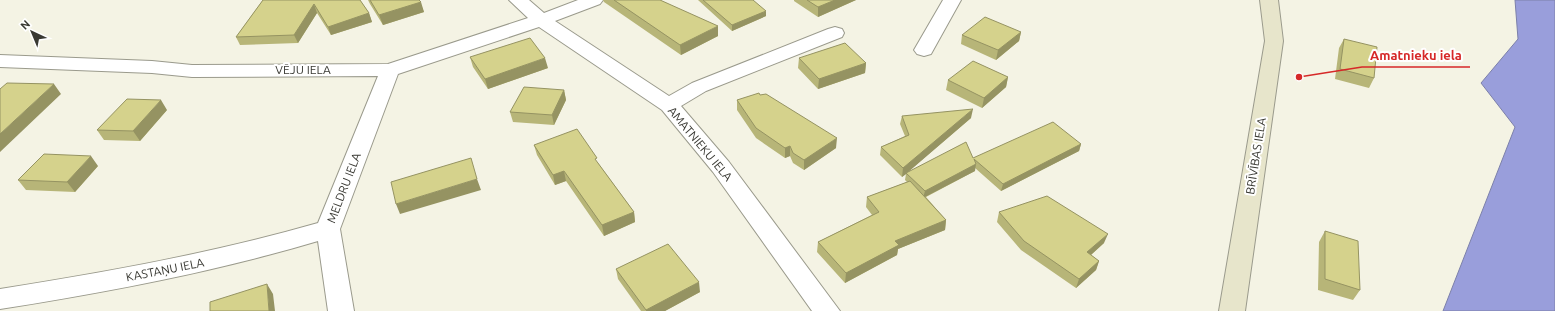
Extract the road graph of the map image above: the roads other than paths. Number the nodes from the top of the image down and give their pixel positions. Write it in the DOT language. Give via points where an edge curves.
graph roads {
  1 [pos="518,0"];
  2 [pos="594,0"];
  3 [pos="952,0"];
  4 [pos="1269,0"];
  5 [pos="541,20"];
  6 [pos="835,33"];
  7 [pos="924,50"];
  8 [pos="2,63"];
  9 [pos="390,70"];
  10 [pos="669,105"];
  11 [pos="328,229"];
  12 [pos="0,299"];
  13 [pos="341,311"];
  14 [pos="827,311"];
  15 [pos="1232,311"];
  1 -- 5 [label="street, AMATNIEKU IELA"];
  2 -- 5 [label="street, VĒJU IELA"];
  3 -- 7 [label="street"];
  4 -- 15 [label="main road, BRĪVĪBAS IELA" via="1274,40"];
  5 -- 9 [label="street, VĒJU IELA"];
  5 -- 10 [label="street, AMATNIEKU IELA"];
  6 -- 10 [label="street" via="699,87"];
  8 -- 9 [label="street, VĒJU IELA" via="152,67 192,71"];
  9 -- 11 [label="street, MELDRU IELA"];
  10 -- 14 [label="street, AMATNIEKU IELA" via="721,167"];
  11 -- 12 [label="street, KASTAŅU IELA" via="274,246 217,259"];
  11 -- 13 [label="street, MELDRU IELA"];
}
